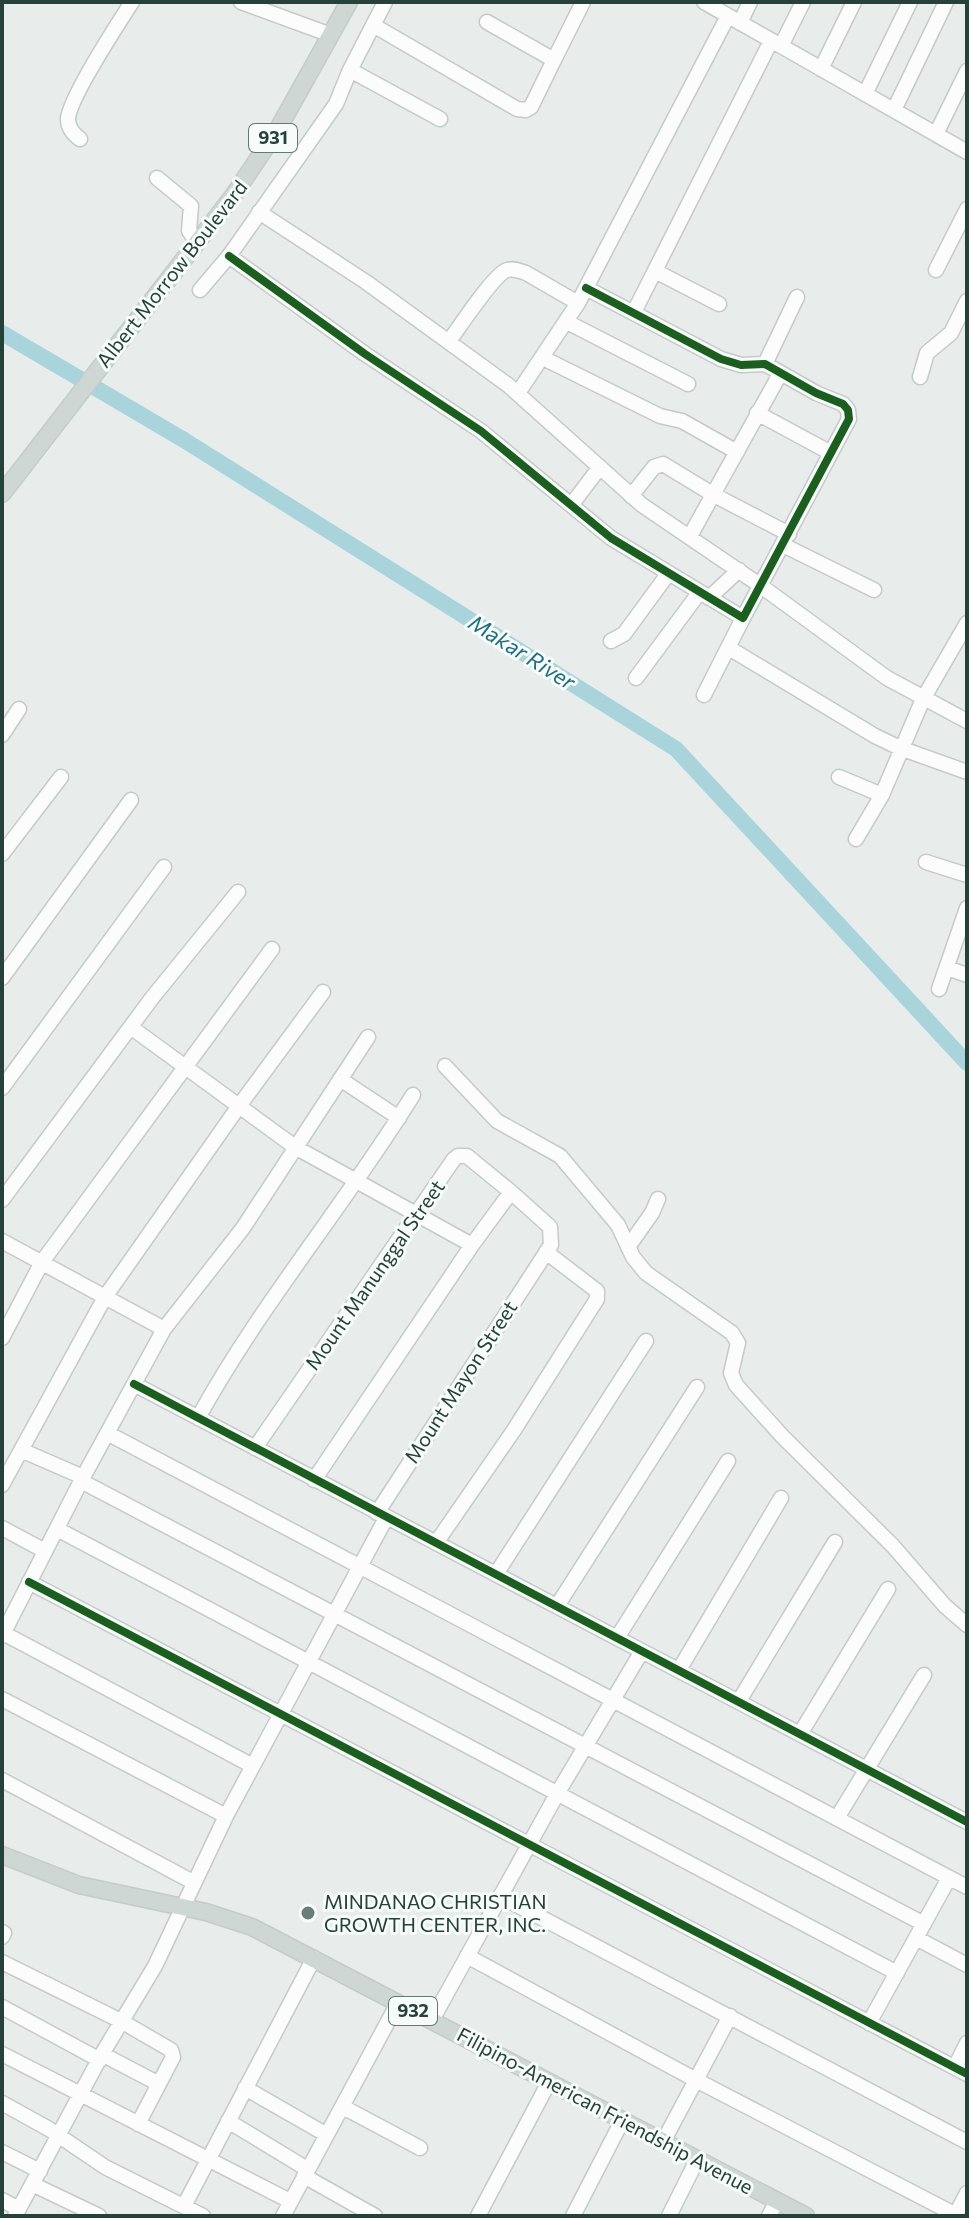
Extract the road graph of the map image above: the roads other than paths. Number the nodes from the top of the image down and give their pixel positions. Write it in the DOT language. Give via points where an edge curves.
graph roads {
  1 [pos="132,2"];
  2 [pos="241,2"];
  3 [pos="349,2"];
  4 [pos="385,2"];
  5 [pos="583,2"];
  6 [pos="704,2"];
  7 [pos="750,2"];
  8 [pos="803,2"];
  9 [pos="854,2"];
  10 [pos="910,2"];
  11 [pos="946,2"];
  12 [pos="734,19"];
  13 [pos="487,22"];
  14 [pos="373,25"];
  15 [pos="331,35"];
  16 [pos="776,43"];
  17 [pos="554,60"];
  18 [pos="821,69"];
  19 [pos="350,70"];
  20 [pos="967,71"];
  21 [pos="865,94"];
  22 [pos="894,110"];
  23 [pos="440,119"];
  24 [pos="936,134"];
  25 [pos="80,139"];
  26 [pos="967,152"];
  27 [pos="157,178"];
  28 [pos="967,209"];
  29 [pos="259,212"];
  30 [pos="197,242"];
  31 [pos="229,256"];
  32 [pos="936,270"];
  33 [pos="655,271"];
  34 [pos="586,288"];
  35 [pos="200,290"];
  36 [pos="797,297"];
  37 [pos="967,301"];
  38 [pos="578,303"];
  39 [pos="719,304"];
  40 [pos="634,312"];
  41 [pos="567,322"];
  42 [pos="449,341"];
  43 [pos="543,358"];
  44 [pos="765,364"];
  45 [pos="780,374"];
  46 [pos="920,377"];
  47 [pos="688,384"];
  48 [pos="518,393"];
  49 [pos="757,413"];
  50 [pos="737,452"];
  51 [pos="831,453"];
  52 [pos="600,467"];
  53 [pos="2,494"];
  54 [pos="714,495"];
  55 [pos="631,496"];
  56 [pos="572,504"];
  57 [pos="690,536"];
  58 [pos="786,540"];
  59 [pos="739,570"];
  60 [pos="668,574"];
  61 [pos="761,586"];
  62 [pos="874,590"];
  63 [pos="704,596"];
  64 [pos="743,618"];
  65 [pos="967,623"];
  66 [pos="611,641"];
  67 [pos="729,648"];
  68 [pos="636,678"];
  69 [pos="704,695"];
  70 [pos="923,699"];
  71 [pos="19,709"];
  72 [pos="967,721"];
  73 [pos="2,735"];
  74 [pos="900,748"];
  75 [pos="967,772"];
  76 [pos="61,777"];
  77 [pos="839,777"];
  78 [pos="882,795"];
  79 [pos="131,800"];
  80 [pos="856,839"];
  81 [pos="2,854"];
  82 [pos="926,862"];
  83 [pos="164,867"];
  84 [pos="967,875"];
  85 [pos="238,892"];
  86 [pos="967,908"];
  87 [pos="965,924"];
  88 [pos="272,949"];
  89 [pos="947,968"];
  90 [pos="967,975"];
  91 [pos="2,978"];
  92 [pos="939,989"];
  93 [pos="323,992"];
  94 [pos="132,1028"];
  95 [pos="368,1037"];
  96 [pos="445,1066"];
  97 [pos="185,1067"];
  98 [pos="340,1079"];
  99 [pos="2,1088"];
  100 [pos="413,1095"];
  101 [pos="239,1106"];
  102 [pos="399,1118"];
  103 [pos="295,1147"];
  104 [pos="356,1182"];
  105 [pos="511,1192"];
  106 [pos="658,1199"];
  107 [pos="2,1200"];
  108 [pos="417,1214"];
  109 [pos="2,1241"];
  110 [pos="472,1245"];
  111 [pos="628,1247"];
  112 [pos="546,1252"];
  113 [pos="42,1262"];
  114 [pos="105,1297"];
  115 [pos="164,1329"];
  116 [pos="2,1338"];
  117 [pos="646,1341"];
  118 [pos="134,1384"];
  119 [pos="697,1387"];
  120 [pos="198,1418"];
  121 [pos="107,1433"];
  122 [pos="255,1448"];
  123 [pos="21,1450"];
  124 [pos="728,1461"];
  125 [pos="82,1479"];
  126 [pos="314,1480"];
  127 [pos="2,1485"];
  128 [pos="781,1498"];
  129 [pos="381,1515"];
  130 [pos="2,1528"];
  131 [pos="57,1529"];
  132 [pos="835,1542"];
  133 [pos="436,1543"];
  134 [pos="45,1551"];
  135 [pos="360,1567"];
  136 [pos="496,1574"];
  137 [pos="29,1582"];
  138 [pos="888,1589"];
  139 [pos="557,1606"];
  140 [pos="334,1615"];
  141 [pos="967,1625"];
  142 [pos="3,1634"];
  143 [pos="617,1638"];
  144 [pos="642,1651"];
  145 [pos="309,1663"];
  146 [pos="679,1670"];
  147 [pos="924,1675"];
  148 [pos="2,1699"];
  149 [pos="614,1700"];
  150 [pos="739,1701"];
  151 [pos="281,1713"];
  152 [pos="800,1734"];
  153 [pos="586,1748"];
  154 [pos="253,1766"];
  155 [pos="866,1769"];
  156 [pos="2,1780"];
  157 [pos="557,1794"];
  158 [pos="226,1816"];
  159 [pos="837,1818"];
  160 [pos="967,1822"];
  161 [pos="529,1845"];
  162 [pos="2,1855"];
  163 [pos="949,1878"];
  164 [pos="193,1882"];
  165 [pos="967,1887"];
  166 [pos="500,1896"];
  167 [pos="183,1907"];
  168 [pos="920,1931"];
  169 [pos="467,1956"];
  170 [pos="314,1958"];
  171 [pos="2,1962"];
  172 [pos="967,1965"];
  173 [pos="897,1973"];
  174 [pos="398,2003"];
  175 [pos="2,2007"];
  176 [pos="730,2016"];
  177 [pos="432,2020"];
  178 [pos="121,2021"];
  179 [pos="869,2023"];
  180 [pos="967,2043"];
  181 [pos="2,2054"];
  182 [pos="101,2057"];
  183 [pos="961,2070"];
  184 [pos="696,2080"];
  185 [pos="549,2082"];
  186 [pos="159,2084"];
  187 [pos="245,2088"];
  188 [pos="82,2095"];
  189 [pos="2,2103"];
  190 [pos="343,2107"];
  191 [pos="228,2121"];
  192 [pos="622,2121"];
  193 [pos="138,2124"];
  194 [pos="327,2135"];
  195 [pos="60,2136"];
  196 [pos="663,2142"];
  197 [pos="967,2142"];
  198 [pos="420,2148"];
  199 [pos="2,2152"];
  200 [pos="209,2159"];
  201 [pos="697,2160"];
  202 [pos="306,2172"];
  203 [pos="36,2178"];
  204 [pos="967,2193"];
  205 [pos="2,2200"];
  206 [pos="184,2206"];
  207 [pos="773,2208"];
  208 [pos="289,2211"];
  209 [pos="17,2212"];
  210 [pos="99,2216"];
  211 [pos="203,2216"];
  212 [pos="375,2216"];
  213 [pos="478,2216"];
  214 [pos="573,2216"];
  215 [pos="669,2216"];
  216 [pos="806,2216"];
  217 [pos="956,2216"];
  1 -- 25 [label="street" via="70,112 70,127"];
  2 -- 15 [label="street"];
  3 -- 15 [label="main road, Albert Morrow Boulevard / 931"];
  4 -- 14 [label="street"];
  5 -- 17 [label="street"];
  6 -- 12 [label="street"];
  7 -- 12 [label="street"];
  8 -- 16 [label="street"];
  9 -- 18 [label="street"];
  10 -- 21 [label="street"];
  11 -- 22 [label="street"];
  12 -- 16 [label="street"];
  12 -- 34 [label="street"];
  13 -- 17 [label="street"];
  14 -- 17 [label="street" via="517,109 531,107"];
  14 -- 19 [label="street"];
  15 -- 30 [label="main road, Albert Morrow Boulevard / 931" via="260,158"];
  16 -- 18 [label="street"];
  16 -- 33 [label="street"];
  18 -- 21 [label="street"];
  19 -- 23 [label="street"];
  19 -- 29 [label="street" via="336,104"];
  20 -- 24 [label="street"];
  21 -- 22 [label="street"];
  22 -- 24 [label="street"];
  24 -- 26 [label="street"];
  27 -- 30 [label="street" via="191,206 189,231"];
  28 -- 32 [label="street"];
  29 -- 31 [label="street"];
  29 -- 42 [label="street"];
  30 -- 53 [label="main road, Albert Morrow Boulevard / 931"];
  31 -- 35 [label="street"];
  31 -- 56 [label="street" via="481,431"];
  33 -- 39 [label="street"];
  33 -- 40 [label="street"];
  34 -- 38 [label="street"];
  34 -- 40 [label="street"];
  36 -- 44 [label="street"];
  37 -- 46 [label="street" via="951,333 927,353"];
  38 -- 41 [label="street"];
  38 -- 42 [label="street" via="526,273 507,270"];
  40 -- 44 [label="street" via="730,363"];
  41 -- 43 [label="street"];
  41 -- 47 [label="street"];
  42 -- 48 [label="street"];
  43 -- 48 [label="street"];
  43 -- 50 [label="street"];
  44 -- 45 [label="street"];
  45 -- 49 [label="street"];
  45 -- 51 [label="street" via="848,410 849,419"];
  48 -- 52 [label="street"];
  49 -- 50 [label="street"];
  49 -- 51 [label="street"];
  50 -- 54 [label="street"];
  51 -- 58 [label="street"];
  52 -- 55 [label="street"];
  52 -- 56 [label="street"];
  54 -- 55 [label="street" via="659,464"];
  54 -- 57 [label="street"];
  54 -- 58 [label="street"];
  55 -- 57 [label="street"];
  56 -- 60 [label="street" via="611,538"];
  57 -- 59 [label="street"];
  58 -- 61 [label="street"];
  58 -- 62 [label="street"];
  59 -- 61 [label="street"];
  59 -- 63 [label="street"];
  60 -- 63 [label="street"];
  60 -- 66 [label="street" via="624,634"];
  61 -- 64 [label="street"];
  61 -- 70 [label="street"];
  63 -- 64 [label="street"];
  63 -- 68 [label="street"];
  64 -- 67 [label="street"];
  65 -- 70 [label="street"];
  67 -- 69 [label="street"];
  67 -- 74 [label="street"];
  70 -- 72 [label="street"];
  70 -- 74 [label="street"];
  71 -- 73 [label="street"];
  74 -- 75 [label="street"];
  74 -- 78 [label="street"];
  76 -- 81 [label="street"];
  77 -- 78 [label="street"];
  78 -- 80 [label="street"];
  79 -- 91 [label="street"];
  82 -- 84 [label="street"];
  83 -- 99 [label="street"];
  85 -- 94 [label="street"];
  86 -- 87 [label="street"];
  87 -- 89 [label="street"];
  88 -- 97 [label="street"];
  89 -- 90 [label="street"];
  89 -- 92 [label="street"];
  93 -- 101 [label="street"];
  94 -- 97 [label="street"];
  94 -- 107 [label="street"];
  95 -- 98 [label="street"];
  96 -- 111 [label="street" via="497,1121 560,1156 618,1225"];
  97 -- 101 [label="street"];
  97 -- 113 [label="street"];
  98 -- 102 [label="street"];
  98 -- 103 [label="street"];
  100 -- 102 [label="street"];
  101 -- 103 [label="street"];
  101 -- 114 [label="street"];
  102 -- 104 [label="street"];
  103 -- 104 [label="street"];
  103 -- 115 [label="street" via="236,1238"];
  104 -- 108 [label="street"];
  104 -- 120 [label="street" via="241,1346"];
  105 -- 108 [label="street, Mount Manunggal Street" via="467,1156 458,1156"];
  105 -- 110 [label="street"];
  105 -- 112 [label="street" via="550,1227 553,1238"];
  106 -- 111 [label="street"];
  108 -- 110 [label="street"];
  108 -- 122 [label="street, Mount Manunggal Street"];
  109 -- 113 [label="street"];
  110 -- 126 [label="street"];
  111 -- 141 [label="street" via="646,1273 732,1333 738,1343 731,1373 736,1385"];
  112 -- 129 [label="street, Mount Mayon Street"];
  112 -- 133 [label="street" via="597,1291 597,1299"];
  113 -- 114 [label="street"];
  113 -- 116 [label="street"];
  114 -- 115 [label="street"];
  114 -- 123 [label="street"];
  115 -- 118 [label="street"];
  117 -- 136 [label="street"];
  118 -- 120 [label="street"];
  118 -- 121 [label="street"];
  119 -- 139 [label="street"];
  120 -- 122 [label="street"];
  121 -- 125 [label="street"];
  121 -- 135 [label="street"];
  122 -- 126 [label="street"];
  123 -- 125 [label="street"];
  123 -- 127 [label="street"];
  124 -- 143 [label="street"];
  125 -- 131 [label="street"];
  125 -- 140 [label="street"];
  126 -- 129 [label="street"];
  128 -- 146 [label="street"];
  129 -- 133 [label="street"];
  129 -- 135 [label="street, Mount Mayon Street"];
  130 -- 134 [label="street"];
  131 -- 134 [label="street"];
  131 -- 145 [label="street"];
  132 -- 150 [label="street"];
  133 -- 136 [label="street"];
  134 -- 137 [label="street"];
  135 -- 140 [label="street, Mount Mayon Street"];
  135 -- 149 [label="street"];
  136 -- 139 [label="street"];
  137 -- 142 [label="street"];
  137 -- 151 [label="street"];
  138 -- 152 [label="street"];
  139 -- 143 [label="street"];
  140 -- 145 [label="street, Mount Mayon Street"];
  140 -- 153 [label="street"];
  142 -- 154 [label="street"];
  143 -- 144 [label="street"];
  144 -- 146 [label="street"];
  144 -- 149 [label="street"];
  145 -- 151 [label="street, Mount Mayon Street"];
  145 -- 157 [label="street"];
  146 -- 150 [label="street"];
  147 -- 155 [label="street"];
  148 -- 158 [label="street"];
  149 -- 153 [label="street"];
  149 -- 159 [label="street"];
  150 -- 152 [label="street"];
  151 -- 154 [label="street, Mount Mayon Street"];
  151 -- 161 [label="street"];
  152 -- 155 [label="street"];
  153 -- 157 [label="street"];
  153 -- 168 [label="street"];
  154 -- 158 [label="street, Mount Mayon Street"];
  155 -- 159 [label="street"];
  155 -- 160 [label="street"];
  156 -- 164 [label="street"];
  157 -- 161 [label="street"];
  157 -- 173 [label="street"];
  158 -- 164 [label="street, Mount Mayon Street"];
  159 -- 163 [label="street"];
  161 -- 166 [label="street"];
  161 -- 179 [label="street"];
  162 -- 167 [label="main road, Filipino-American Friendship Avenue / 932" via="79,1885"];
  163 -- 165 [label="street"];
  163 -- 168 [label="street"];
  164 -- 167 [label="street, Mount Mayon Street"];
  166 -- 169 [label="street"];
  166 -- 176 [label="street"];
  167 -- 170 [label="main road, Filipino-American Friendship Avenue / 932" via="252,1927"];
  167 -- 178 [label="street, Mount Mayon Street"];
  168 -- 172 [label="street"];
  168 -- 173 [label="street"];
  169 -- 177 [label="street"];
  169 -- 184 [label="street"];
  170 -- 174 [label="main road, Filipino-American Friendship Avenue / 932"];
  170 -- 187 [label="street"];
  171 -- 178 [label="street"];
  173 -- 179 [label="street"];
  174 -- 177 [label="main road, Filipino-American Friendship Avenue / 932"];
  174 -- 190 [label="street"];
  175 -- 182 [label="street"];
  176 -- 184 [label="street"];
  176 -- 197 [label="street"];
  177 -- 185 [label="main road, Filipino-American Friendship Avenue / 932"];
  178 -- 182 [label="street, Mount Mayon Street"];
  178 -- 186 [label="street" via="171,2050 173,2057"];
  179 -- 183 [label="street"];
  180 -- 183 [label="street"];
  181 -- 188 [label="street"];
  182 -- 186 [label="street"];
  182 -- 188 [label="street, Mount Mayon Street"];
  184 -- 196 [label="street"];
  184 -- 217 [label="street"];
  185 -- 192 [label="main road, Filipino-American Friendship Avenue / 932"];
  185 -- 213 [label="street"];
  186 -- 193 [label="street"];
  187 -- 191 [label="street"];
  187 -- 194 [label="street"];
  188 -- 193 [label="street"];
  188 -- 195 [label="street, Mount Mayon Street"];
  189 -- 195 [label="street"];
  190 -- 194 [label="street"];
  190 -- 198 [label="street"];
  191 -- 200 [label="street"];
  191 -- 202 [label="street"];
  192 -- 196 [label="main road, Filipino-American Friendship Avenue / 932"];
  192 -- 214 [label="street"];
  193 -- 200 [label="street"];
  194 -- 202 [label="street"];
  195 -- 203 [label="street, Mount Mayon Street"];
  195 -- 206 [label="street" via="105,2167"];
  196 -- 201 [label="main road, Filipino-American Friendship Avenue / 932"];
  199 -- 203 [label="street"];
  200 -- 206 [label="street"];
  200 -- 208 [label="street"];
  201 -- 207 [label="main road, Filipino-American Friendship Avenue / 932"];
  201 -- 215 [label="street"];
  202 -- 208 [label="street"];
  202 -- 212 [label="street"];
  203 -- 209 [label="street, Mount Mayon Street"];
  203 -- 210 [label="street"];
  204 -- 217 [label="street"];
  205 -- 209 [label="street"];
  206 -- 211 [label="street"];
  207 -- 216 [label="main road, Filipino-American Friendship Avenue / 932"];
}
